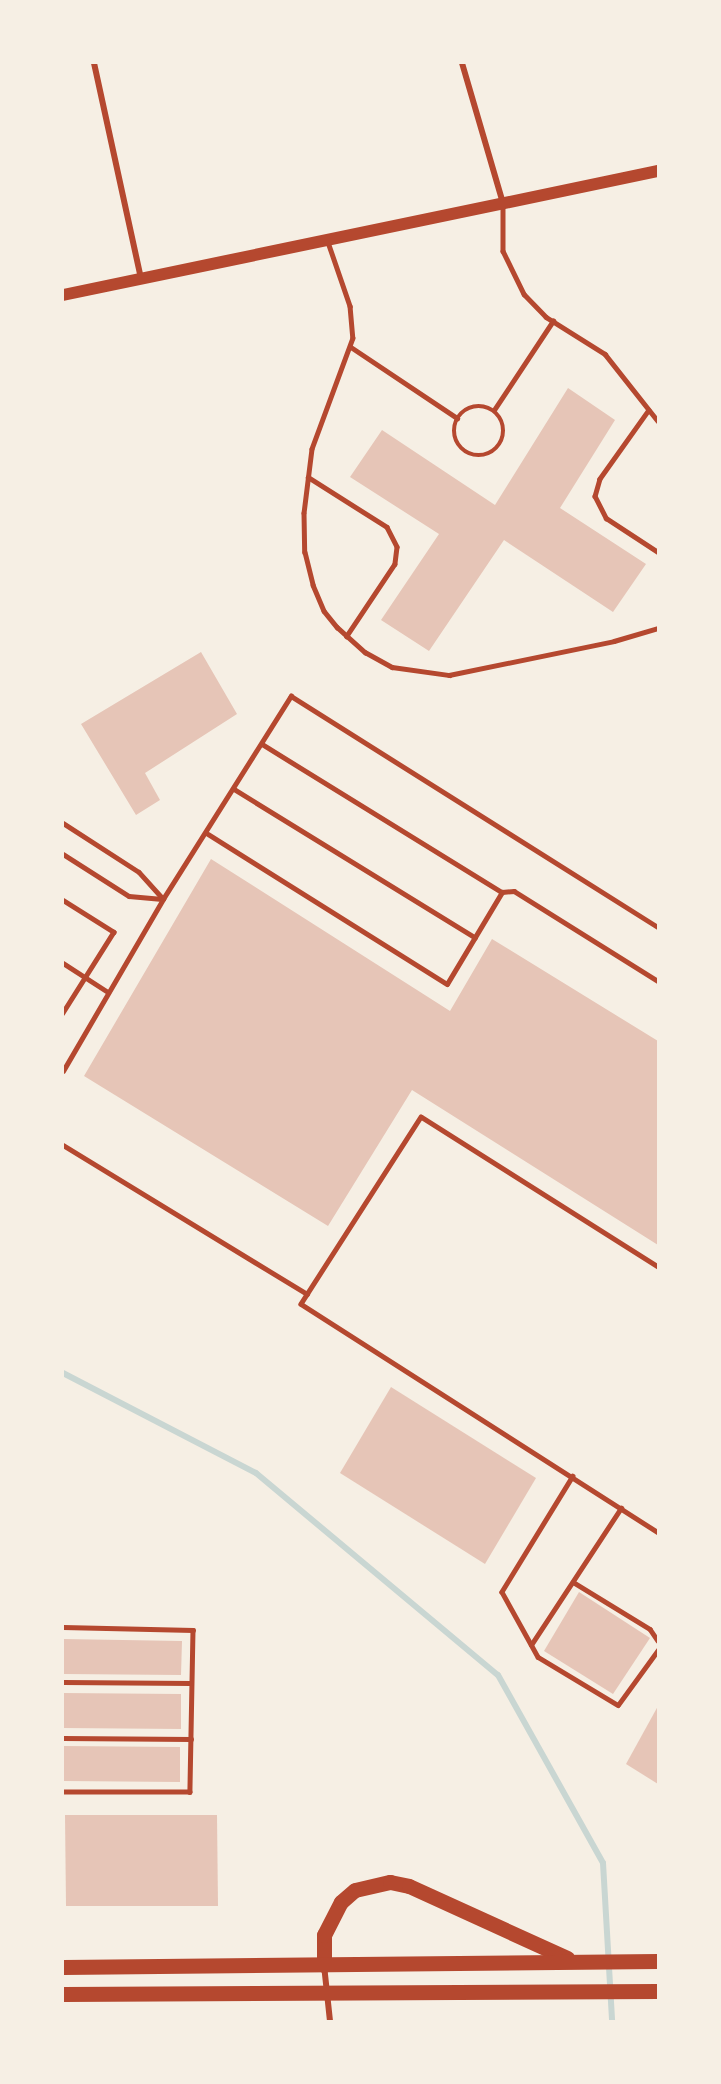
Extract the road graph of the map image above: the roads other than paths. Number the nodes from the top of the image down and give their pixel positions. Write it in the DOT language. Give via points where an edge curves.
graph roads {
  1 [pos="94,63"];
  2 [pos="462,63"];
  3 [pos="658,171"];
  4 [pos="503,203"];
  5 [pos="327,240"];
  6 [pos="141,279"];
  7 [pos="63,295"];
  8 [pos="553,321"];
  9 [pos="351,347"];
  10 [pos="494,410"];
  11 [pos="649,410"];
  12 [pos="457,418"];
  13 [pos="658,421"];
  14 [pos="308,477"];
  15 [pos="658,552"];
  16 [pos="658,628"];
  17 [pos="347,636"];
  18 [pos="262,744"];
  19 [pos="234,789"];
  20 [pos="63,823"];
  21 [pos="208,834"];
  22 [pos="63,854"];
  23 [pos="502,892"];
  24 [pos="163,899"];
  25 [pos="63,900"];
  26 [pos="658,927"];
  27 [pos="476,937"];
  28 [pos="63,963"];
  29 [pos="85,977"];
  30 [pos="658,981"];
  31 [pos="108,992"];
  32 [pos="63,1013"];
  33 [pos="63,1071"];
  34 [pos="63,1145"];
  35 [pos="658,1267"];
  36 [pos="307,1294"];
  37 [pos="573,1476"];
  38 [pos="621,1508"];
  39 [pos="658,1532"];
  40 [pos="573,1582"];
  41 [pos="63,1627"];
  42 [pos="658,1641"];
  43 [pos="531,1645"];
  44 [pos="658,1650"];
  45 [pos="63,1682"];
  46 [pos="191,1683"];
  47 [pos="63,1738"];
  48 [pos="191,1739"];
  49 [pos="63,1792"];
  50 [pos="655,1960"];
  51 [pos="572,1961"];
  52 [pos="324,1965"];
  53 [pos="63,1967"];
  54 [pos="658,1991"];
  55 [pos="63,1994"];
  56 [pos="329,1994"];
  57 [pos="330,2021"];
  1 -- 6 [label="street"];
  2 -- 4 [label="street"];
  3 -- 4 [label="main road"];
  4 -- 5 [label="main road"];
  4 -- 8 [label="lane" via="503,251 510,271 524,294"];
  5 -- 6 [label="main road"];
  5 -- 9 [label="lane" via="350,306"];
  6 -- 7 [label="main road"];
  8 -- 10 [label="lane"];
  8 -- 11 [label="lane" via="605,354"];
  9 -- 12 [label="lane"];
  9 -- 14 [label="lane" via="312,449"];
  10 -- 12 [label="lane" via="469,407"];
  10 -- 12 [label="lane" via="505,431 499,447 485,456 469,454 456,442"];
  11 -- 13 [label="lane"];
  11 -- 15 [label="lane" via="600,479 595,496 606,518"];
  14 -- 17 [label="lane" via="304,513 310,574 324,611"];
  14 -- 17 [label="lane" via="387,527 398,547 395,564"];
  16 -- 17 [label="lane" via="614,641 449,675 392,667"];
  18 -- 19 [label="lane"];
  18 -- 23 [label="lane"];
  18 -- 26 [label="lane" via="291,696"];
  19 -- 21 [label="lane"];
  19 -- 27 [label="lane"];
  20 -- 24 [label="lane" via="139,872"];
  21 -- 24 [label="lane"];
  21 -- 27 [label="lane" via="447,984"];
  22 -- 24 [label="lane" via="129,896"];
  23 -- 27 [label="lane"];
  23 -- 30 [label="lane" via="514,891"];
  24 -- 31 [label="lane"];
  25 -- 29 [label="lane" via="114,932"];
  28 -- 29 [label="lane"];
  29 -- 31 [label="lane"];
  29 -- 32 [label="lane"];
  31 -- 33 [label="lane"];
  34 -- 36 [label="lane"];
  35 -- 36 [label="lane" via="421,1117"];
  36 -- 37 [label="lane" via="301,1304"];
  37 -- 38 [label="lane"];
  37 -- 43 [label="lane" via="502,1592"];
  38 -- 39 [label="lane"];
  38 -- 40 [label="lane"];
  40 -- 42 [label="lane" via="650,1629"];
  40 -- 43 [label="lane"];
  41 -- 46 [label="lane" via="193,1630"];
  43 -- 44 [label="lane" via="538,1656 618,1705"];
  45 -- 46 [label="lane"];
  46 -- 48 [label="lane"];
  47 -- 48 [label="lane"];
  48 -- 49 [label="lane" via="190,1792"];
  50 -- 51 [label="main road"];
  51 -- 52 [label="main road"];
  51 -- 52 [label="main road" via="410,1886 390,1882 355,1890 341,1902 324,1935"];
  52 -- 53 [label="main road"];
  52 -- 56 [label="street"];
  54 -- 56 [label="main road"];
  55 -- 56 [label="main road"];
  56 -- 57 [label="street"];
}
